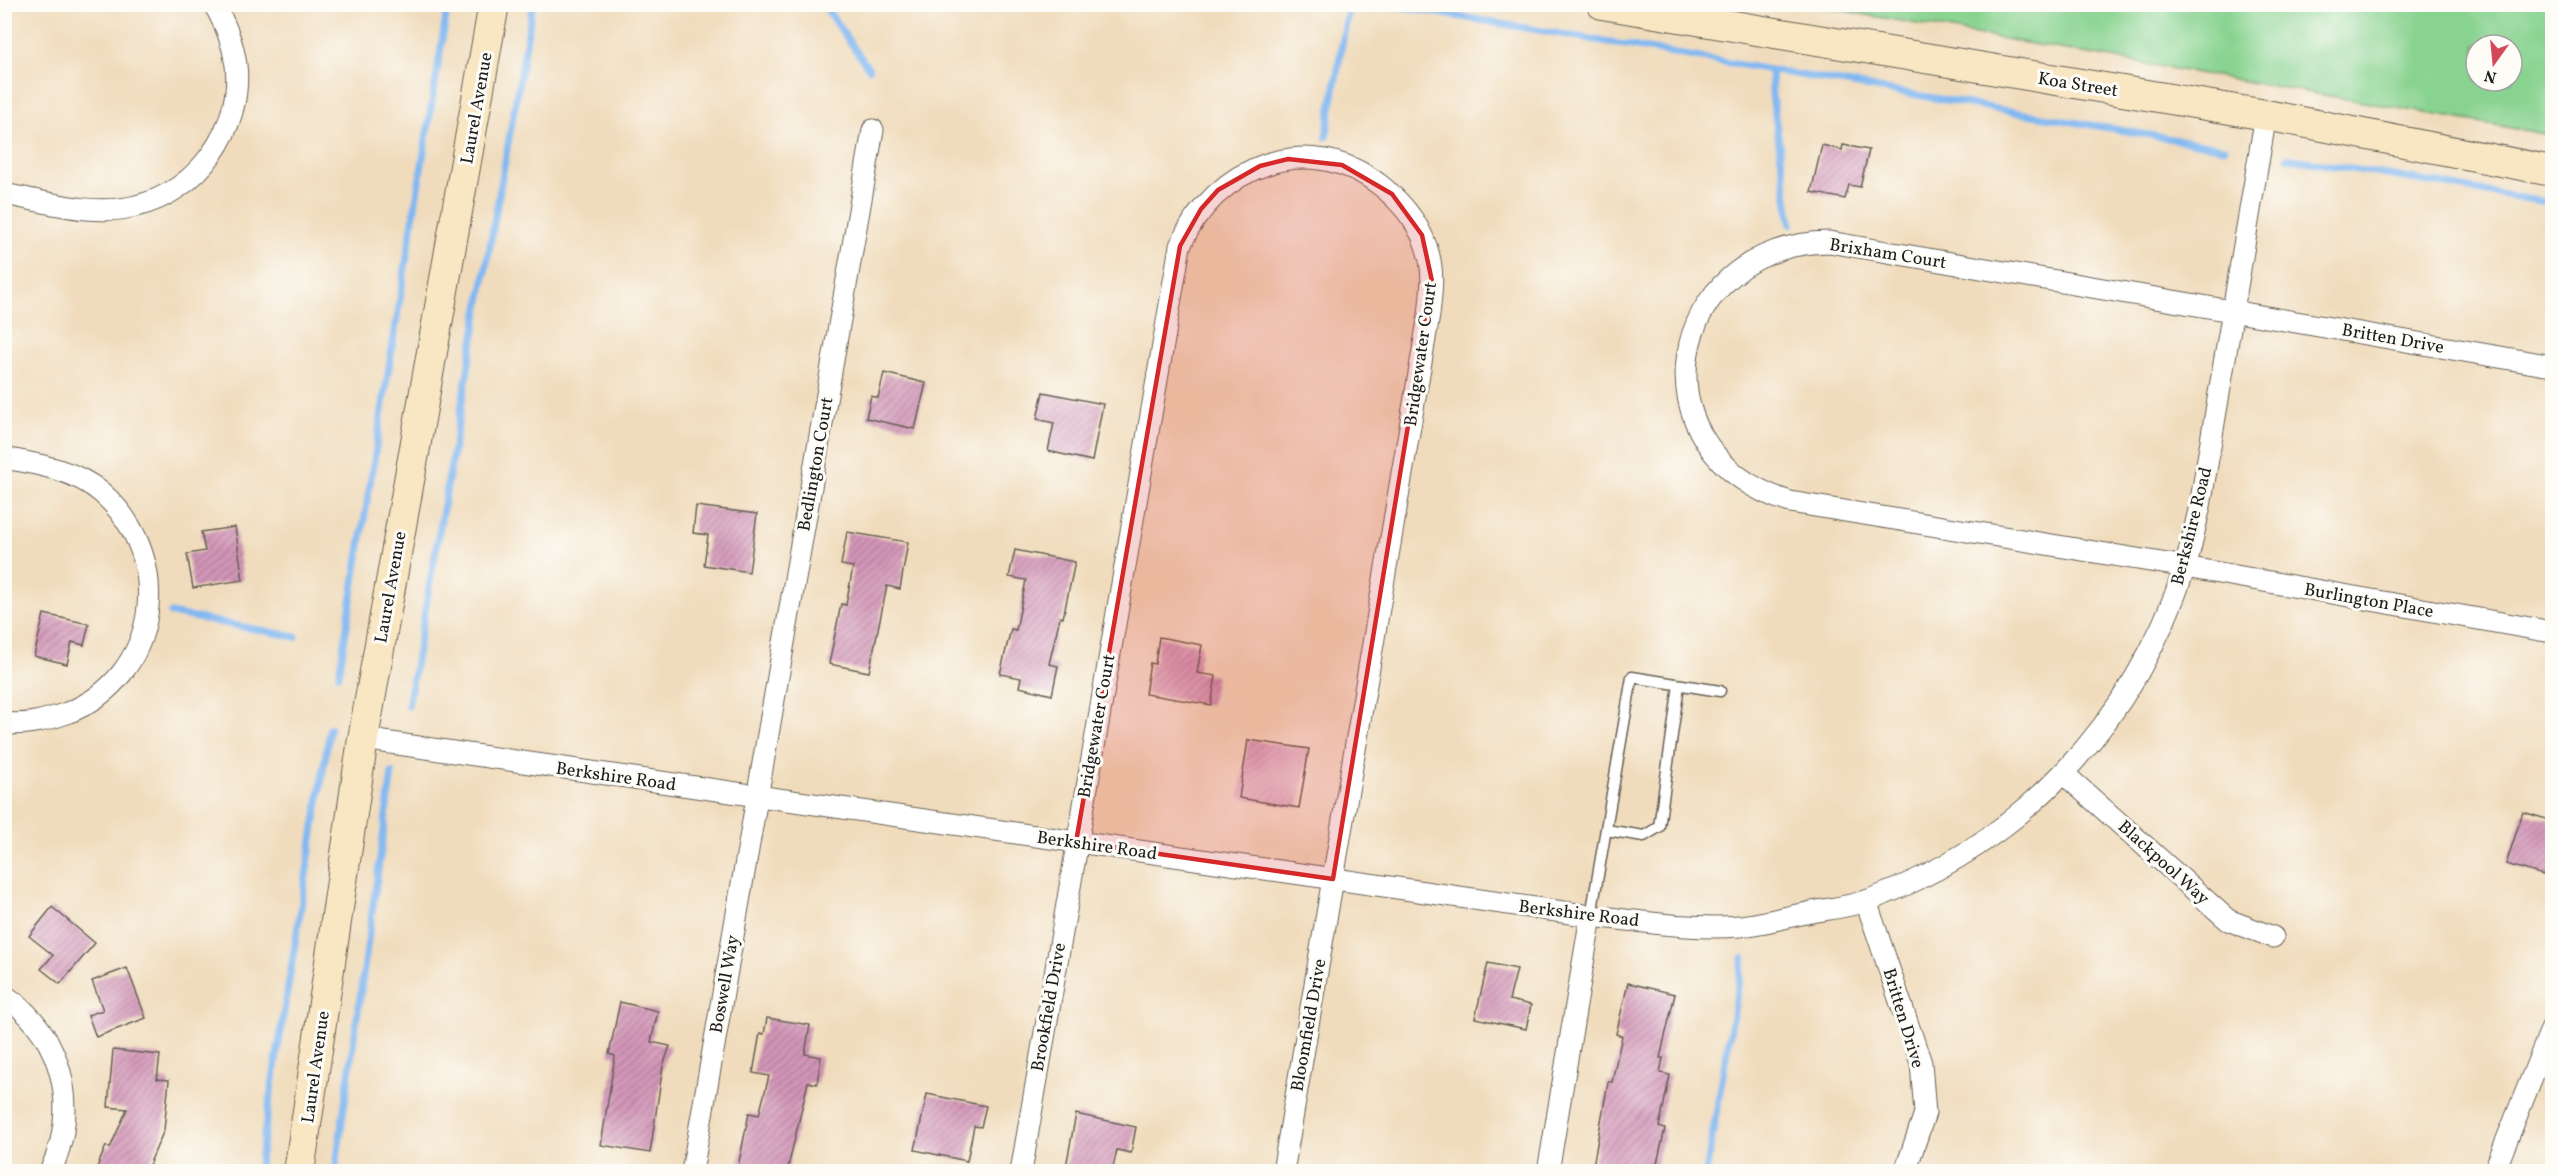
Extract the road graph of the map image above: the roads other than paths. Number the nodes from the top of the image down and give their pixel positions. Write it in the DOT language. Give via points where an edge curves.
graph roads {
  1 [pos="214,4"];
  2 [pos="494,4"];
  3 [pos="1602,4"];
  4 [pos="2266,115"];
  5 [pos="873,130"];
  6 [pos="2553,171"];
  7 [pos="4,194"];
  8 [pos="2234,311"];
  9 [pos="2553,366"];
  10 [pos="4,458"];
  11 [pos="2185,567"];
  12 [pos="2553,632"];
  13 [pos="1679,685"];
  14 [pos="1720,691"];
  15 [pos="4,723"];
  16 [pos="363,739"];
  17 [pos="2063,773"];
  18 [pos="757,797"];
  19 [pos="1606,830"];
  20 [pos="1076,842"];
  21 [pos="1333,879"];
  22 [pos="1866,901"];
  23 [pos="1591,916"];
  24 [pos="2273,937"];
  25 [pos="4,996"];
  26 [pos="2553,1027"];
  27 [pos="50,1172"];
  28 [pos="300,1172"];
  29 [pos="692,1172"];
  30 [pos="1021,1172"];
  31 [pos="1283,1172"];
  32 [pos="1548,1172"];
  33 [pos="1905,1172"];
  34 [pos="2494,1172"];
  1 -- 7 [label="street" via="232,44 236,86 227,128 194,176 157,200 112,210"];
  2 -- 16 [label="main road, Laurel Avenue"];
  3 -- 4 [label="main road, Koa Street"];
  4 -- 6 [label="main road, Koa Street"];
  4 -- 8 [label="street, Berkshire Road"];
  5 -- 18 [label="street, Bedlington Court"];
  8 -- 9 [label="street, Britten Drive"];
  8 -- 11 [label="street, Berkshire Road" via="2200,506"];
  8 -- 11 [label="street, Brixham Court" via="1829,242 1807,242 1756,259 1719,288 1704,308 1687,358 1690,406 1706,443 1733,473 1770,496"];
  10 -- 15 [label="street" via="70,474 101,493 137,540 148,578 149,602 144,630 131,660 98,697 55,717 32,723"];
  11 -- 12 [label="street, Burlington Place"];
  11 -- 17 [label="street, Berkshire Road" via="2136,678 2095,737"];
  13 -- 14 [label="lane"];
  13 -- 19 [label="lane" via="1659,827 1644,836"];
  13 -- 19 [label="lane" via="1632,677"];
  16 -- 18 [label="street, Berkshire Road"];
  16 -- 28 [label="main road, Laurel Avenue"];
  17 -- 22 [label="street, Berkshire Road" via="2018,817 1970,850 1916,880"];
  17 -- 24 [label="street, Blackpool Way" via="2228,920"];
  18 -- 20 [label="street, Berkshire Road"];
  18 -- 29 [label="street, Boswell Way"];
  19 -- 23 [label="lane"];
  20 -- 21 [label="street, Berkshire Road"];
  20 -- 21 [label="street, Bridgewater Court" via="1180,246 1201,209 1239,175 1288,159 1314,159 1342,165 1392,194 1412,215 1422,235 1432,281"];
  20 -- 30 [label="street, Brookfield Drive"];
  21 -- 23 [label="street, Berkshire Road"];
  21 -- 31 [label="street, Bloomfield Drive"];
  22 -- 23 [label="street, Berkshire Road" via="1740,926"];
  22 -- 33 [label="street, Britten Drive" via="1921,1063 1924,1113"];
  23 -- 32 [label="street"];
  25 -- 27 [label="street" via="44,1034 61,1069 65,1121 62,1142"];
  26 -- 34 [label="street"];
}
